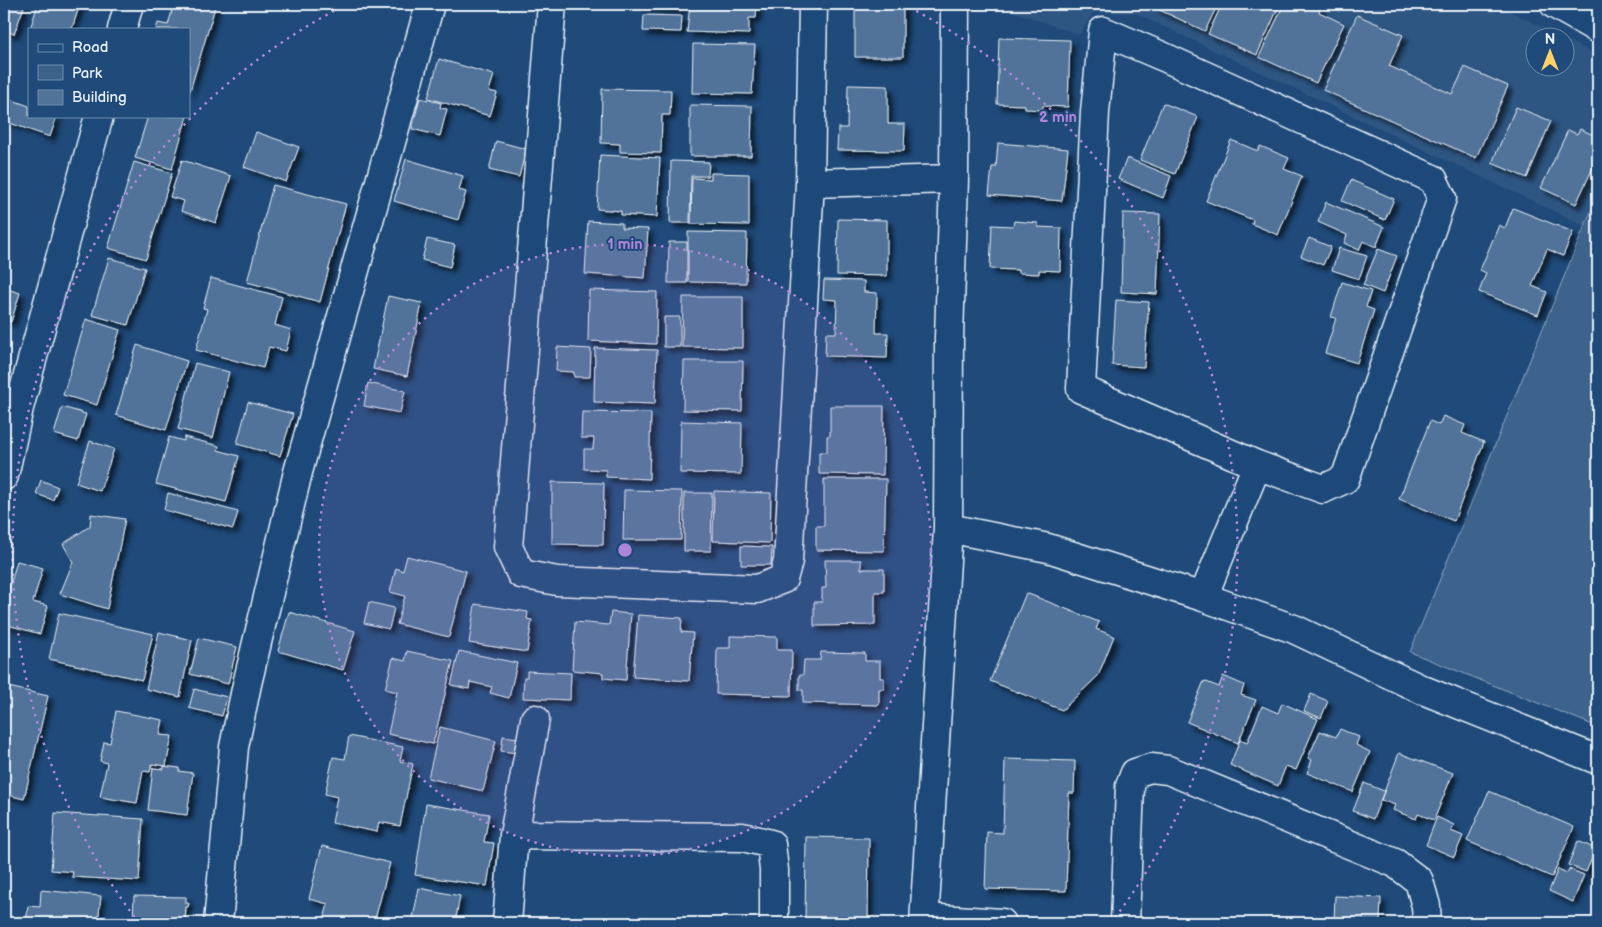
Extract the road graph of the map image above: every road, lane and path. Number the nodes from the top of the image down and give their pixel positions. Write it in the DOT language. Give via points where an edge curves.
graph roads {
  1 [pos="129,4"];
  2 [pos="430,4"];
  3 [pos="552,4"];
  4 [pos="813,4"];
  5 [pos="955,4"];
  6 [pos="1554,4"];
  7 [pos="122,28"];
  8 [pos="1598,29"];
  9 [pos="98,118"];
  10 [pos="954,179"];
  11 [pos="810,183"];
  12 [pos="12,406"];
  13 [pos="1257,465"];
  14 [pos="4,476"];
  15 [pos="948,528"];
  16 [pos="1203,597"];
  17 [pos="535,719"];
  18 [pos="1598,760"];
  19 [pos="514,835"];
  20 [pos="924,920"];
  21 [pos="218,923"];
  22 [pos="507,923"];
  23 [pos="774,923"];
  24 [pos="1002,923"];
  25 [pos="1125,923"];
  26 [pos="1426,923"];
  1 -- 7 [label="main road"];
  2 -- 21 [label="main road" via="298,472 247,684 234,747"];
  3 -- 11 [label="main road" via="508,547 521,574 557,581 757,589 783,579 788,561"];
  4 -- 11 [label="main road"];
  5 -- 10 [label="main road"];
  6 -- 8 [label="main road"];
  9 -- 12 [label="main road"];
  10 -- 11 [label="main road"];
  10 -- 15 [label="main road"];
  12 -- 14 [label="main road"];
  13 -- 13 [label="main road" via="1323,489 1345,479 1442,198 1433,179 1103,31 1095,112 1081,389"];
  13 -- 16 [label="main road"];
  15 -- 16 [label="main road" via="1048,548"];
  15 -- 20 [label="main road"];
  16 -- 18 [label="main road" via="1294,629 1423,690"];
  17 -- 19 [label="main road"];
  19 -- 22 [label="main road"];
  19 -- 23 [label="main road" via="743,837 771,844"];
  20 -- 24 [label="main road"];
  25 -- 26 [label="main road" via="1130,786 1135,773 1151,768 1168,770 1395,863 1419,881 1426,906"];
}
